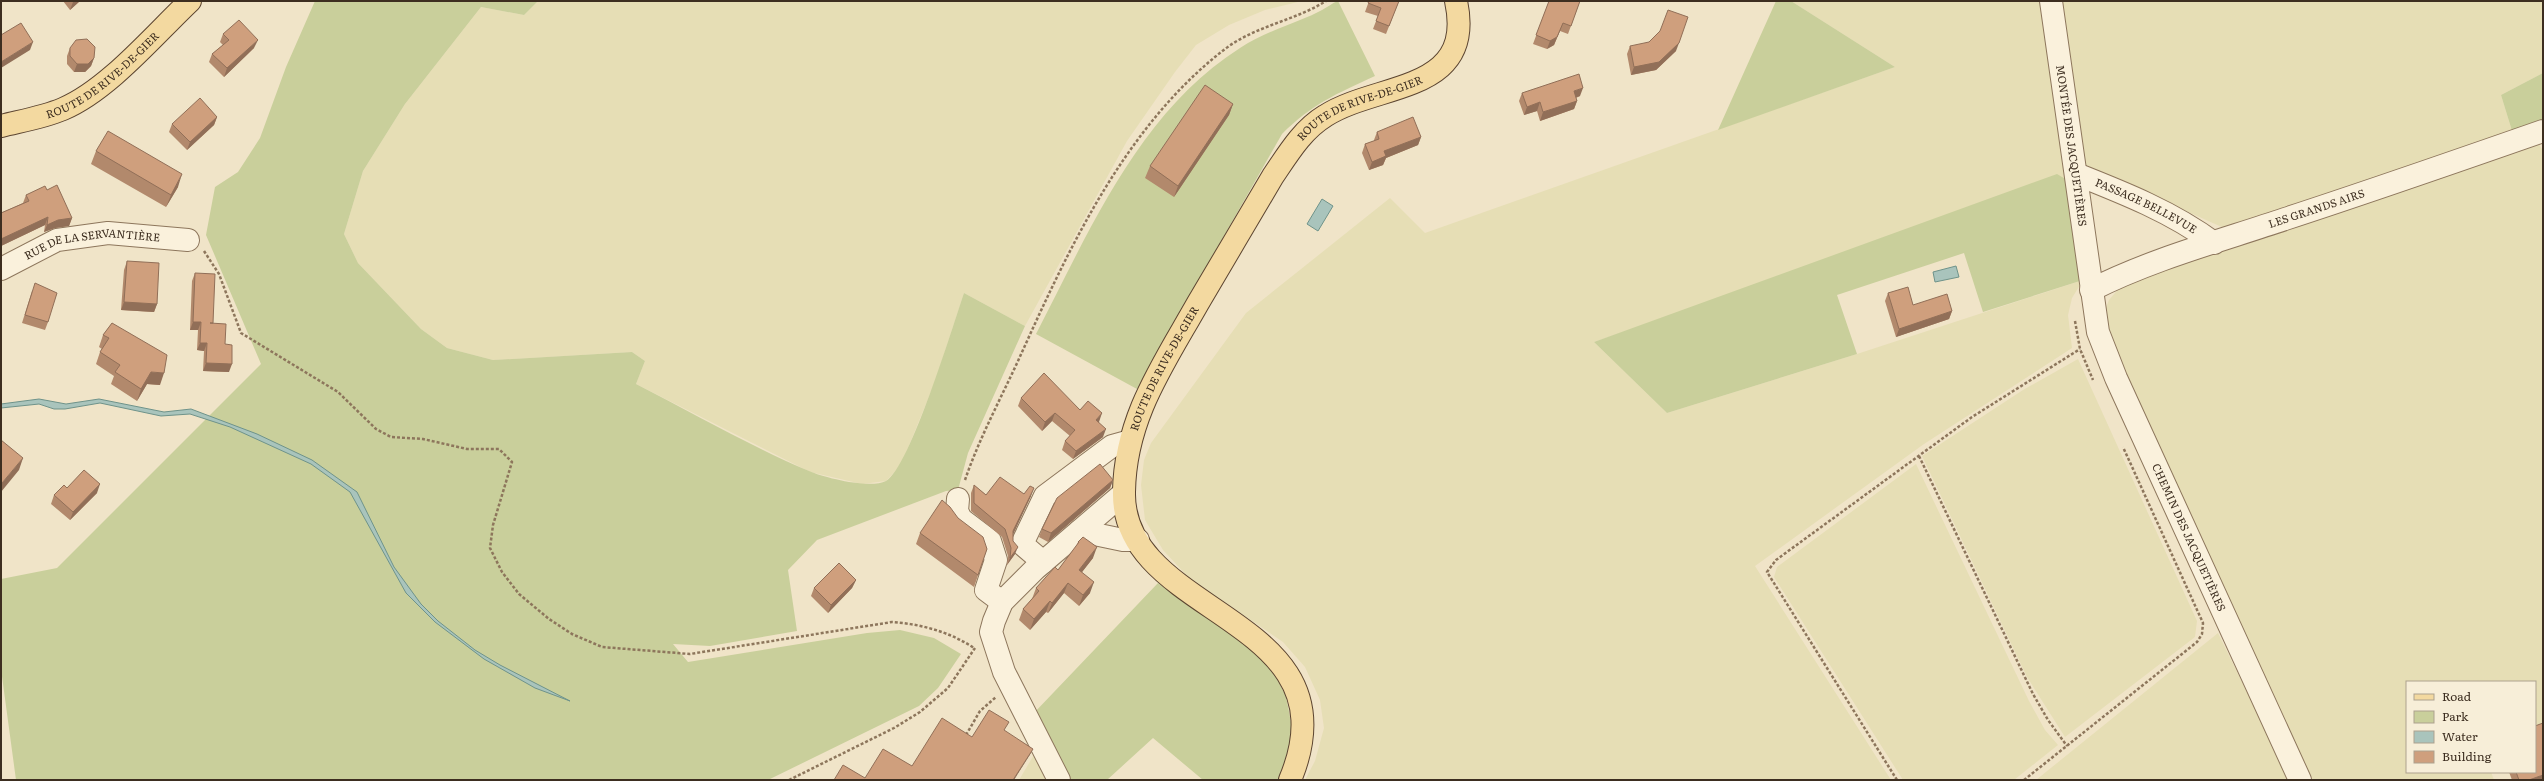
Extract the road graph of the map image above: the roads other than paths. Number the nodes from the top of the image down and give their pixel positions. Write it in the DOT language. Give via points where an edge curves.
graph roads {
  1 [pos="190,1"];
  2 [pos="1456,1"];
  3 [pos="2051,1"];
  4 [pos="1,126"];
  5 [pos="2543,131"];
  6 [pos="2076,174"];
  7 [pos="188,240"];
  8 [pos="2214,243"];
  9 [pos="1,269"];
  10 [pos="2091,290"];
  11 [pos="1130,441"];
  12 [pos="1124,493"];
  13 [pos="958,499"];
  14 [pos="1080,532"];
  15 [pos="1138,540"];
  16 [pos="1043,562"];
  17 [pos="1002,602"];
  18 [pos="1059,780"];
  19 [pos="1290,780"];
  20 [pos="2300,780"];
  1 -- 4 [label="main road, ROUTE DE RIVE-DE-GIER" via="85,97 62,109"];
  2 -- 11 [label="main road, ROUTE DE RIVE-DE-GIER" via="1458,36 1452,56 1440,68 1423,79 1350,102 1310,127 1291,149 1160,370 1141,406"];
  3 -- 6 [label="street, MONTÉE DES JACQUETIÈRES"];
  5 -- 8 [label="street, LES GRANDS AIRS"];
  6 -- 8 [label="street, PASSAGE BELLEVUE" via="2129,195 2193,227"];
  6 -- 10 [label="street, MONTÉE DES JACQUETIÈRES"];
  7 -- 9 [label="street, RUE DE LA SERVANTIÈRE" via="108,233 56,240"];
  8 -- 10 [label="street, LES GRANDS AIRS"];
  10 -- 20 [label="street, CHEMIN DES JACQUETIÈRES" via="2098,332 2116,378"];
  11 -- 12 [label="main road, ROUTE DE RIVE-DE-GIER"];
  11 -- 16 [label="street" via="1112,446 1046,496 1022,544"];
  12 -- 14 [label="street"];
  12 -- 15 [label="main road, ROUTE DE RIVE-DE-GIER" via="1131,528"];
  13 -- 17 [label="street" via="956,511 961,519 990,541 996,560 986,590"];
  14 -- 15 [label="street" via="1122,540"];
  14 -- 16 [label="street"];
  15 -- 19 [label="main road, ROUTE DE RIVE-DE-GIER" via="1150,558 1180,584 1257,641 1285,669 1299,694 1304,725 1302,747"];
  16 -- 17 [label="street"];
  17 -- 18 [label="street" via="991,632 1004,672"];
}
